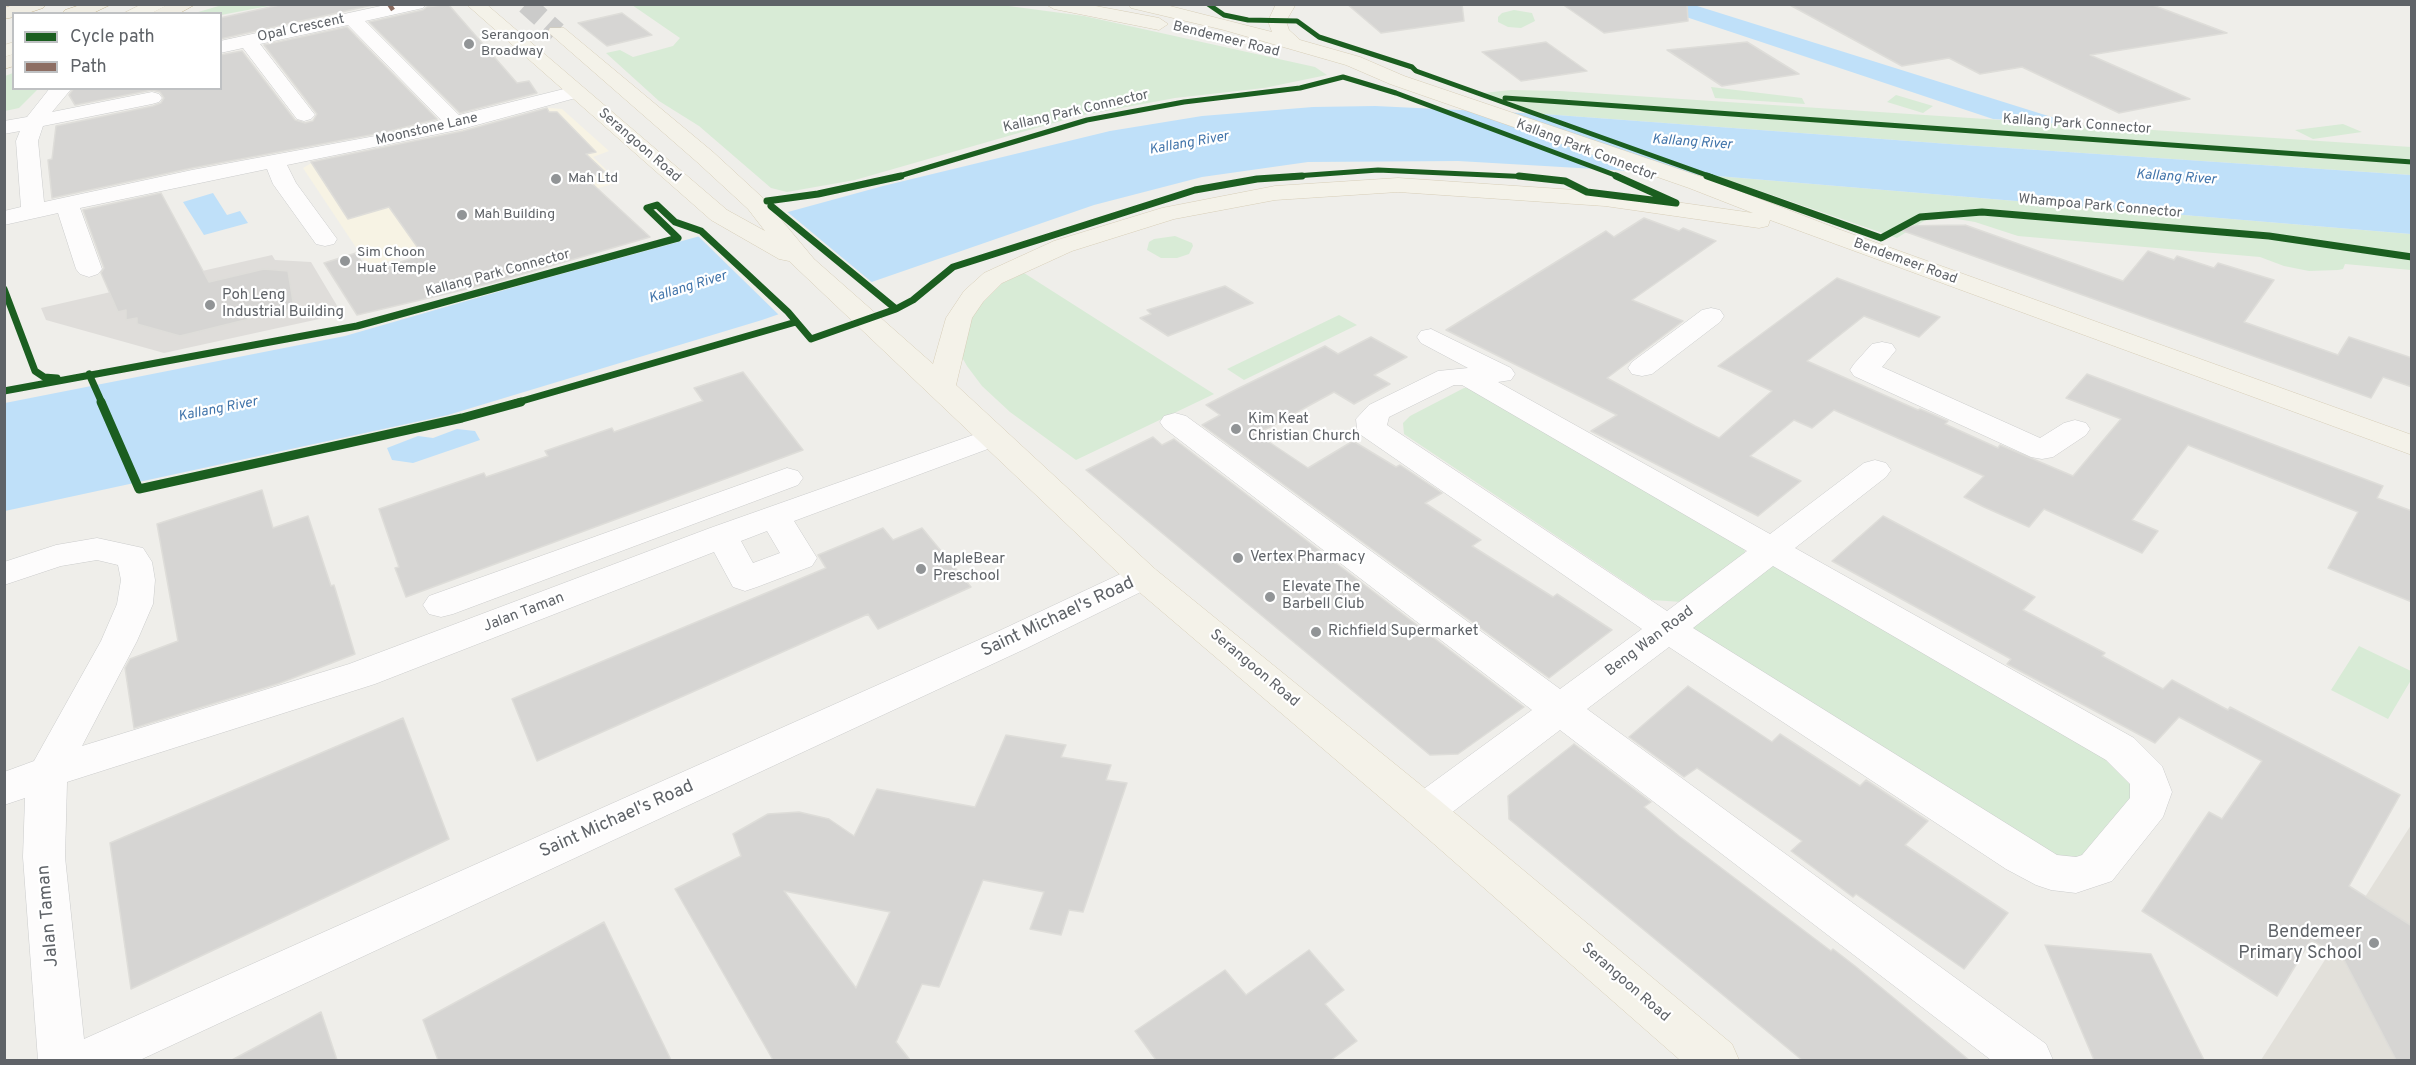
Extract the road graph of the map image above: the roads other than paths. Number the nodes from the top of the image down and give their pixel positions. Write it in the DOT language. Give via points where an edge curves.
graph roads {
  1 [pos="37,4"];
  2 [pos="103,4"];
  3 [pos="161,4"];
  4 [pos="187,4"];
  5 [pos="417,4"];
  6 [pos="475,4"];
  7 [pos="1054,4"];
  8 [pos="1137,4"];
  9 [pos="1161,4"];
  10 [pos="1212,4"];
  11 [pos="1287,4"];
  12 [pos="508,5"];
  13 [pos="77,12"];
  14 [pos="137,12"];
  15 [pos="165,12"];
  16 [pos="4,14"];
  17 [pos="352,18"];
  18 [pos="502,26"];
  19 [pos="556,32"];
  20 [pos="248,41"];
  21 [pos="1292,42"];
  22 [pos="222,47"];
  23 [pos="1397,80"];
  24 [pos="60,90"];
  25 [pos="576,92"];
  26 [pos="152,98"];
  27 [pos="304,115"];
  28 [pos="34,123"];
  29 [pos="462,123"];
  30 [pos="4,128"];
  31 [pos="275,163"];
  32 [pos="67,205"];
  33 [pos="33,212"];
  34 [pos="4,218"];
  35 [pos="1829,234"];
  36 [pos="325,239"];
  37 [pos="805,264"];
  38 [pos="89,269"];
  39 [pos="1710,316"];
  40 [pos="1431,337"];
  41 [pos="1882,350"];
  42 [pos="1642,368"];
  43 [pos="941,387"];
  44 [pos="1534,401"];
  45 [pos="1574,412"];
  46 [pos="1175,422"];
  47 [pos="2074,429"];
  48 [pos="993,437"];
  49 [pos="2412,446"];
  50 [pos="1875,470"];
  51 [pos="787,478"];
  52 [pos="775,517"];
  53 [pos="722,536"];
  54 [pos="592,549"];
  55 [pos="1773,549"];
  56 [pos="540,567"];
  57 [pos="4,574"];
  58 [pos="1143,577"];
  59 [pos="607,580"];
  60 [pos="554,601"];
  61 [pos="441,605"];
  62 [pos="1668,629"];
  63 [pos="1560,710"];
  64 [pos="48,772"];
  65 [pos="4,789"];
  66 [pos="1424,811"];
  67 [pos="62,1060"];
  68 [pos="89,1060"];
  69 [pos="1715,1060"];
  70 [pos="2029,1060"];
  1 -- 16 [label="highway"];
  2 -- 13 [label="highway"];
  3 -- 14 [label="main road"];
  4 -- 15 [label="highway"];
  5 -- 17 [label="street, Opal Crescent"];
  6 -- 18 [label="main road, Serangoon Road"];
  7 -- 23 [label="main road, Bendemeer Road" via="1180,28"];
  8 -- 21 [label="main road, Bendemeer Road"];
  9 -- 10 [label="main road"];
  11 -- 21 [label="main road" via="1277,21 1281,32"];
  12 -- 18 [label="main road"];
  17 -- 20 [label="street, Opal Crescent"];
  17 -- 29 [label="street" via="452,119"];
  18 -- 25 [label="main road, Serangoon Road"];
  19 -- 37 [label="main road, Serangoon Road" via="756,204"];
  20 -- 22 [label="street, Opal Crescent"];
  20 -- 27 [label="street"];
  21 -- 23 [label="main road, Bendemeer Road"];
  23 -- 35 [label="main road, Bendemeer Road" via="1697,183"];
  24 -- 28 [label="street"];
  25 -- 29 [label="street, Moonstone Lane"];
  25 -- 37 [label="main road, Serangoon Road" via="719,215"];
  26 -- 28 [label="street"];
  28 -- 30 [label="street"];
  28 -- 33 [label="street" via="27,141"];
  29 -- 31 [label="street, Moonstone Lane"];
  31 -- 32 [label="street, Moonstone Lane"];
  31 -- 36 [label="street"];
  32 -- 33 [label="street, Moonstone Lane"];
  32 -- 38 [label="street"];
  33 -- 34 [label="street, Moonstone Lane"];
  35 -- 43 [label="main road" via="1642,203 1503,190 1398,185 1275,193 1136,221 1006,270 979,290 959,318"];
  35 -- 49 [label="main road, Bendemeer Road"];
  37 -- 43 [label="main road, Serangoon Road"];
  39 -- 42 [label="street"];
  40 -- 44 [label="street"];
  41 -- 47 [label="street" via="1864,370 2042,450"];
  43 -- 48 [label="main road, Serangoon Road"];
  44 -- 45 [label="street"];
  44 -- 55 [label="street"];
  44 -- 62 [label="street" via="1458,375 1379,411 1371,423 1380,436"];
  46 -- 63 [label="street"];
  48 -- 52 [label="street, Jalan Taman"];
  48 -- 58 [label="main road, Serangoon Road"];
  50 -- 55 [label="street, Beng Wan Road"];
  51 -- 54 [label="street"];
  52 -- 53 [label="street, Jalan Taman"];
  52 -- 53 [label="street" via="800,558 745,579"];
  53 -- 59 [label="street, Jalan Taman"];
  54 -- 56 [label="street"];
  54 -- 59 [label="street"];
  55 -- 62 [label="street, Beng Wan Road"];
  55 -- 62 [label="street" via="2120,748 2148,777 2152,792 2149,805 2097,868 2076,875 2051,872 2020,856"];
  56 -- 60 [label="street"];
  56 -- 61 [label="street"];
  57 -- 64 [label="street, Jalan Taman" via="87,550 121,552 135,562 135,604"];
  58 -- 66 [label="main road, Serangoon Road"];
  58 -- 68 [label="street, Saint Michael's Road"];
  59 -- 60 [label="street, Jalan Taman"];
  60 -- 64 [label="street, Jalan Taman" via="362,674"];
  62 -- 63 [label="street, Beng Wan Road"];
  63 -- 66 [label="street, Beng Wan Road"];
  63 -- 70 [label="street"];
  64 -- 65 [label="street, Jalan Taman"];
  64 -- 67 [label="street, Jalan Taman" via="44,857"];
  66 -- 69 [label="main road, Serangoon Road"];
}
